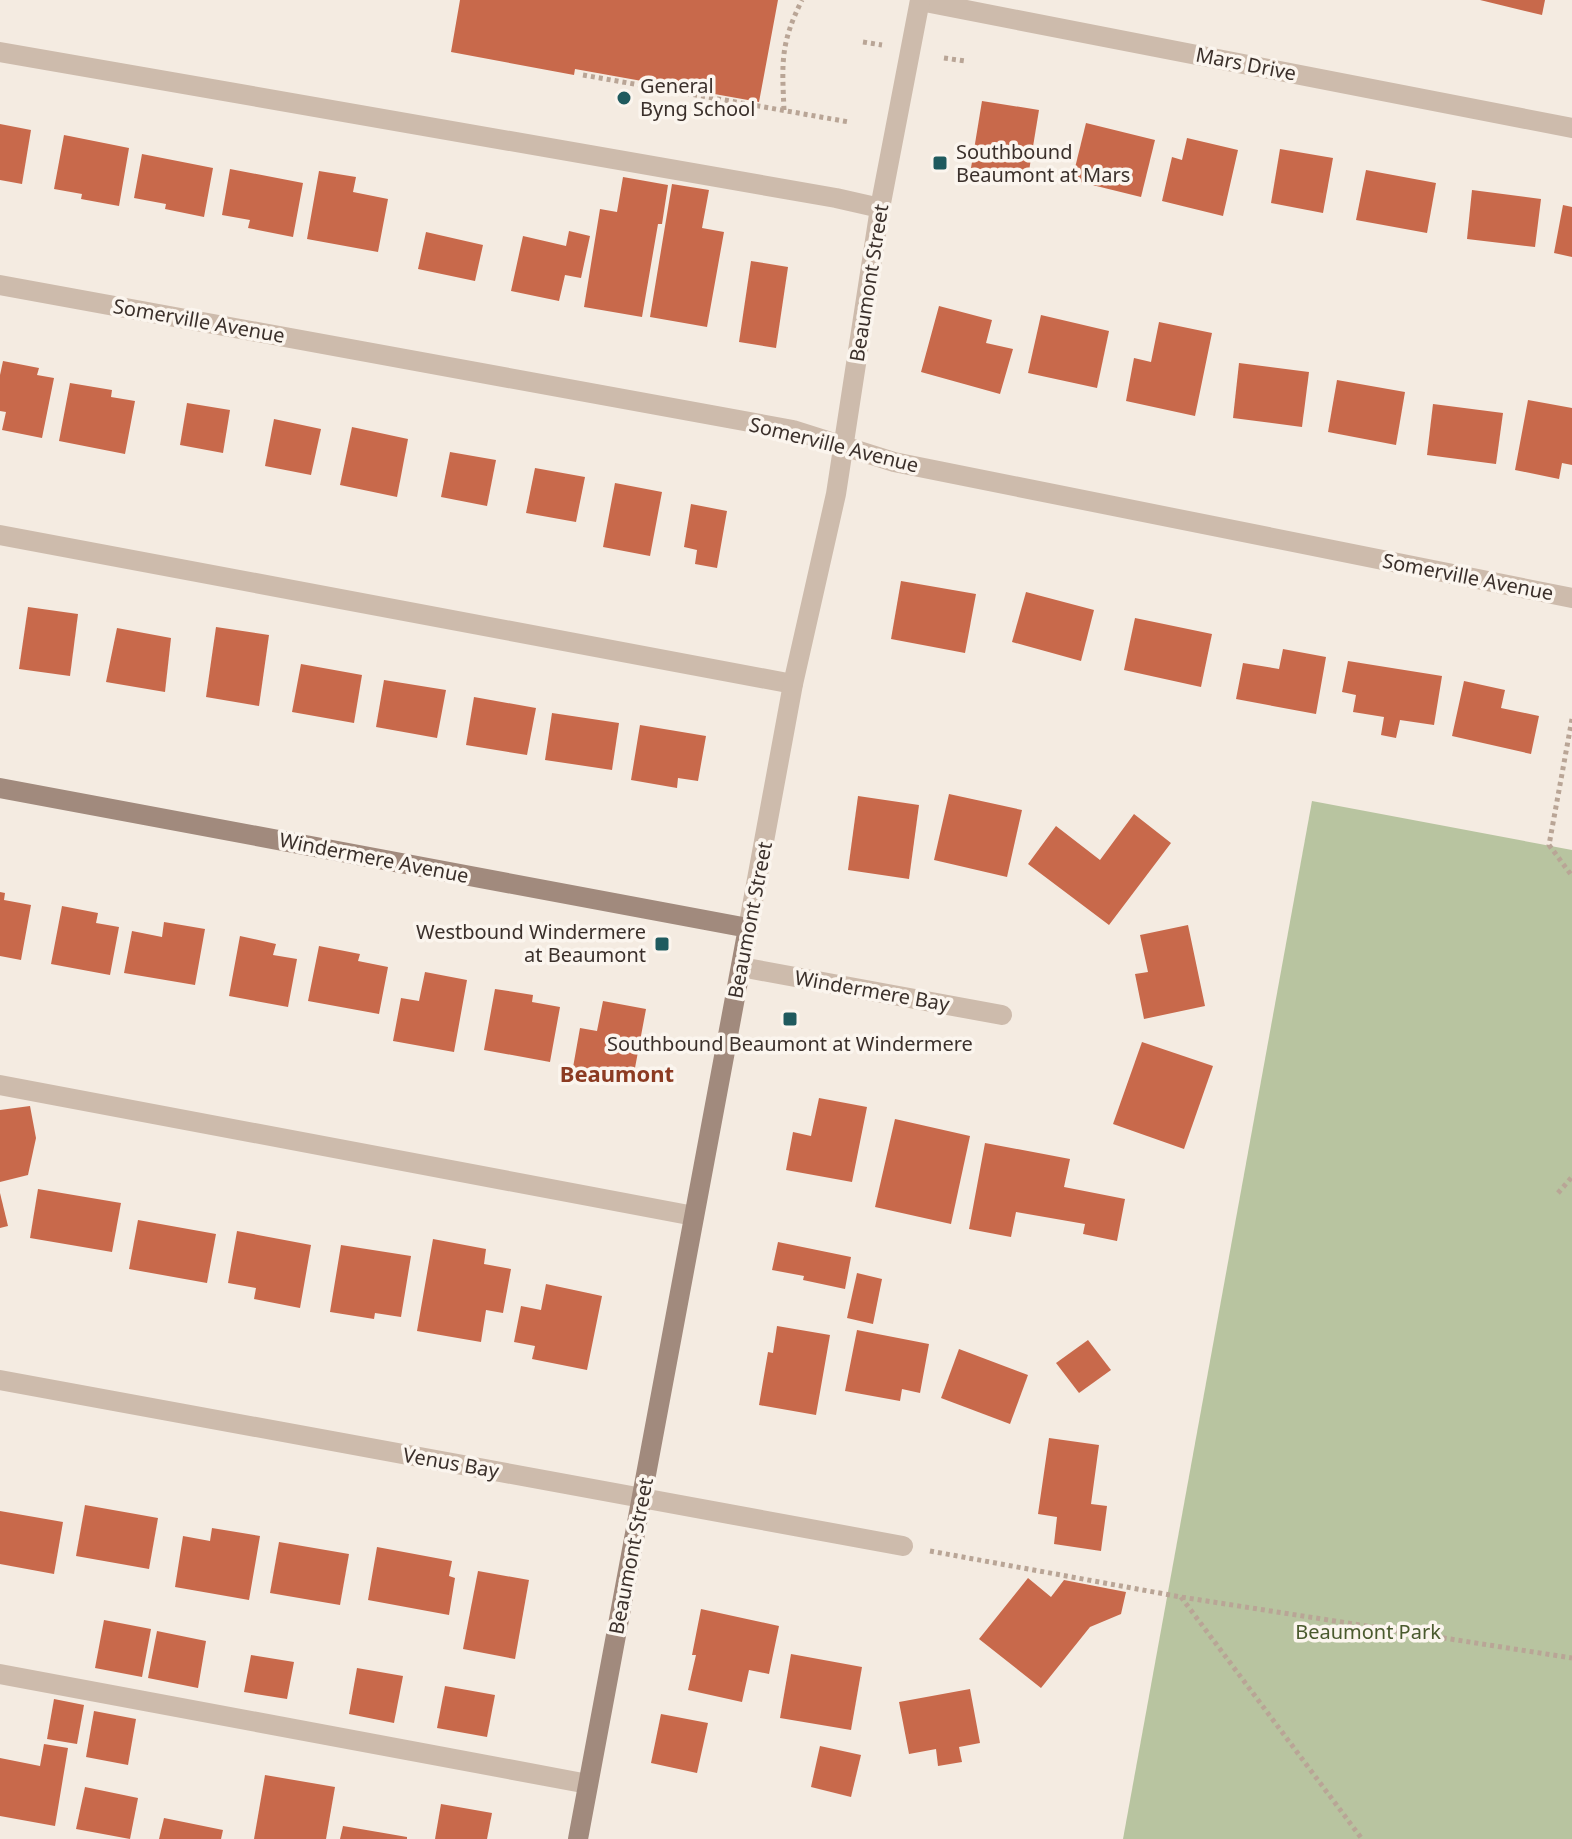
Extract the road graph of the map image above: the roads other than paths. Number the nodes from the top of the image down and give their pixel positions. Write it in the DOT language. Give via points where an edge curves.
graph roads {
  1 [pos="920,1"];
  2 [pos="0,52"];
  3 [pos="1572,128"];
  4 [pos="880,208"];
  5 [pos="0,285"];
  6 [pos="843,447"];
  7 [pos="0,535"];
  8 [pos="1572,598"];
  9 [pos="793,684"];
  10 [pos="0,788"];
  11 [pos="748,928"];
  12 [pos="741,967"];
  13 [pos="1002,1015"];
  14 [pos="0,1085"];
  15 [pos="694,1216"];
  16 [pos="0,1380"];
  17 [pos="642,1498"];
  18 [pos="903,1546"];
  19 [pos="0,1674"];
  20 [pos="588,1784"];
  21 [pos="578,1839"];
  1 -- 3 [label="street, Mars Drive"];
  1 -- 4 [label="street, Beaumont Street"];
  2 -- 4 [label="street"];
  4 -- 6 [label="street, Beaumont Street"];
  5 -- 6 [label="street, Somerville Avenue" via="793,430"];
  6 -- 8 [label="street, Somerville Avenue" via="894,462"];
  6 -- 9 [label="street, Beaumont Street"];
  7 -- 9 [label="street"];
  9 -- 11 [label="street, Beaumont Street"];
  10 -- 11 [label="street, Windermere Avenue"];
  11 -- 12 [label="street, Beaumont Street"];
  12 -- 13 [label="street, Windermere Bay"];
  12 -- 15 [label="street, Beaumont Street"];
  14 -- 15 [label="street"];
  15 -- 17 [label="street, Beaumont Street"];
  16 -- 17 [label="street, Venus Bay"];
  17 -- 18 [label="street, Venus Bay"];
  17 -- 20 [label="street, Beaumont Street"];
  19 -- 20 [label="street"];
  20 -- 21 [label="street, Beaumont Street"];
}
